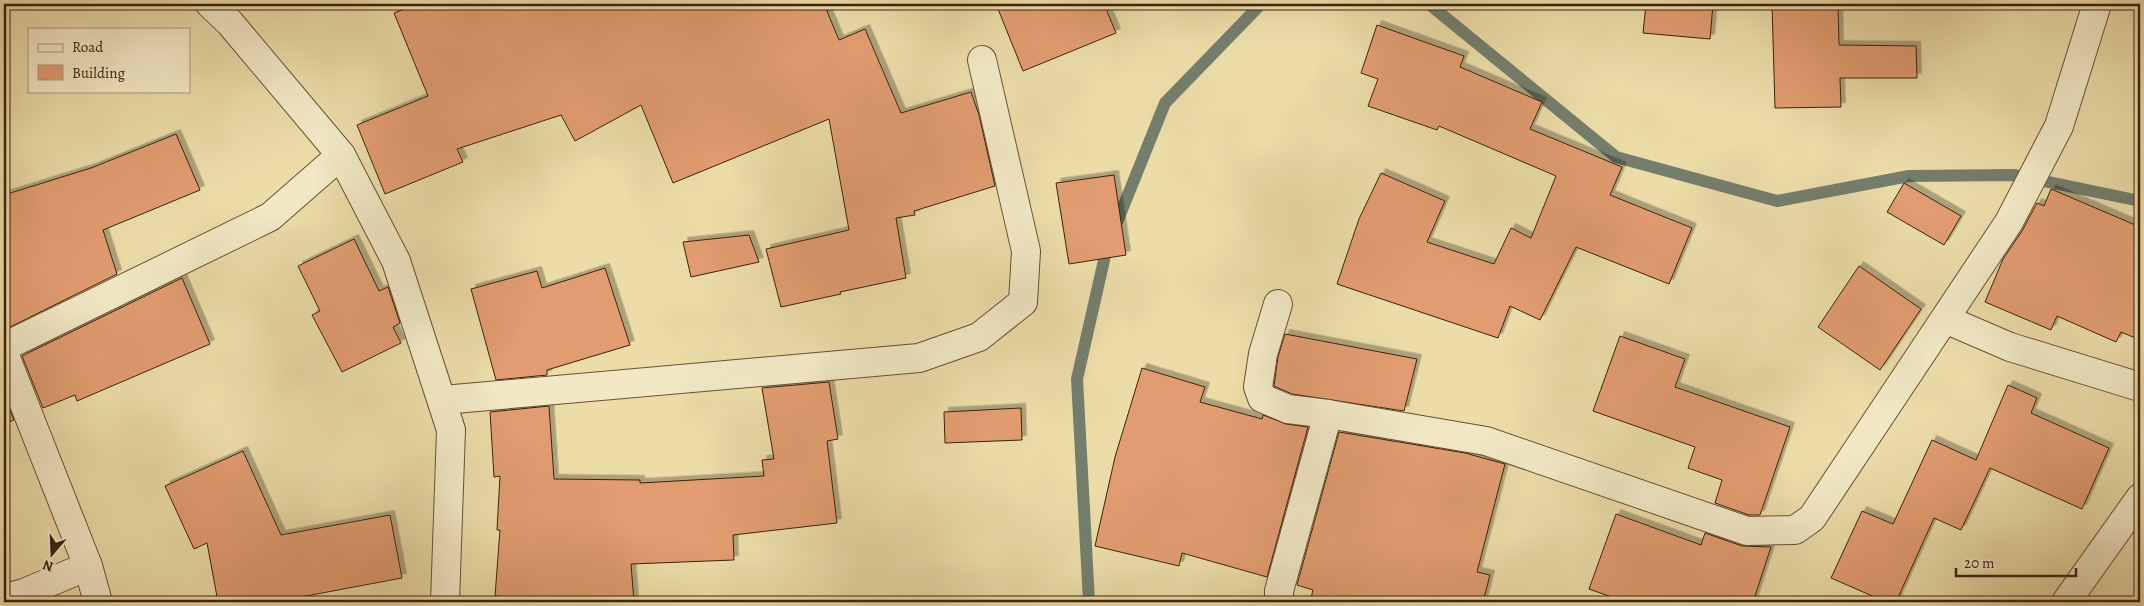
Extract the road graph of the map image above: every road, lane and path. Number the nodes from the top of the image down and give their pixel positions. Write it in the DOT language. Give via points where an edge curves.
graph roads {
  1 [pos="210,4"];
  2 [pos="2097,4"];
  3 [pos="982,60"];
  4 [pos="341,154"];
  5 [pos="1278,304"];
  6 [pos="1945,319"];
  7 [pos="4,347"];
  8 [pos="4,353"];
  9 [pos="2140,387"];
  10 [pos="442,400"];
  11 [pos="1328,414"];
  12 [pos="2140,498"];
  13 [pos="88,566"];
  14 [pos="4,598"];
  15 [pos="98,602"];
  16 [pos="445,602"];
  17 [pos="1279,602"];
  18 [pos="2066,602"];
  1 -- 4 [label="street" via="230,23"];
  2 -- 6 [label="street" via="2058,126 2009,222"];
  3 -- 10 [label="street" via="1026,251 1023,302 979,337 919,358"];
  4 -- 7 [label="street" via="270,217"];
  4 -- 10 [label="street" via="396,261"];
  5 -- 11 [label="street" via="1263,354 1258,387 1262,398 1288,409"];
  6 -- 9 [label="street" via="2010,347"];
  6 -- 11 [label="street" via="1812,518 1795,530 1747,532 1486,441"];
  8 -- 13 [label="street"];
  10 -- 16 [label="street" via="451,430"];
  11 -- 17 [label="street" via="1279,591"];
  12 -- 18 [label="street"];
  13 -- 14 [label="street"];
  13 -- 15 [label="street"];
}
